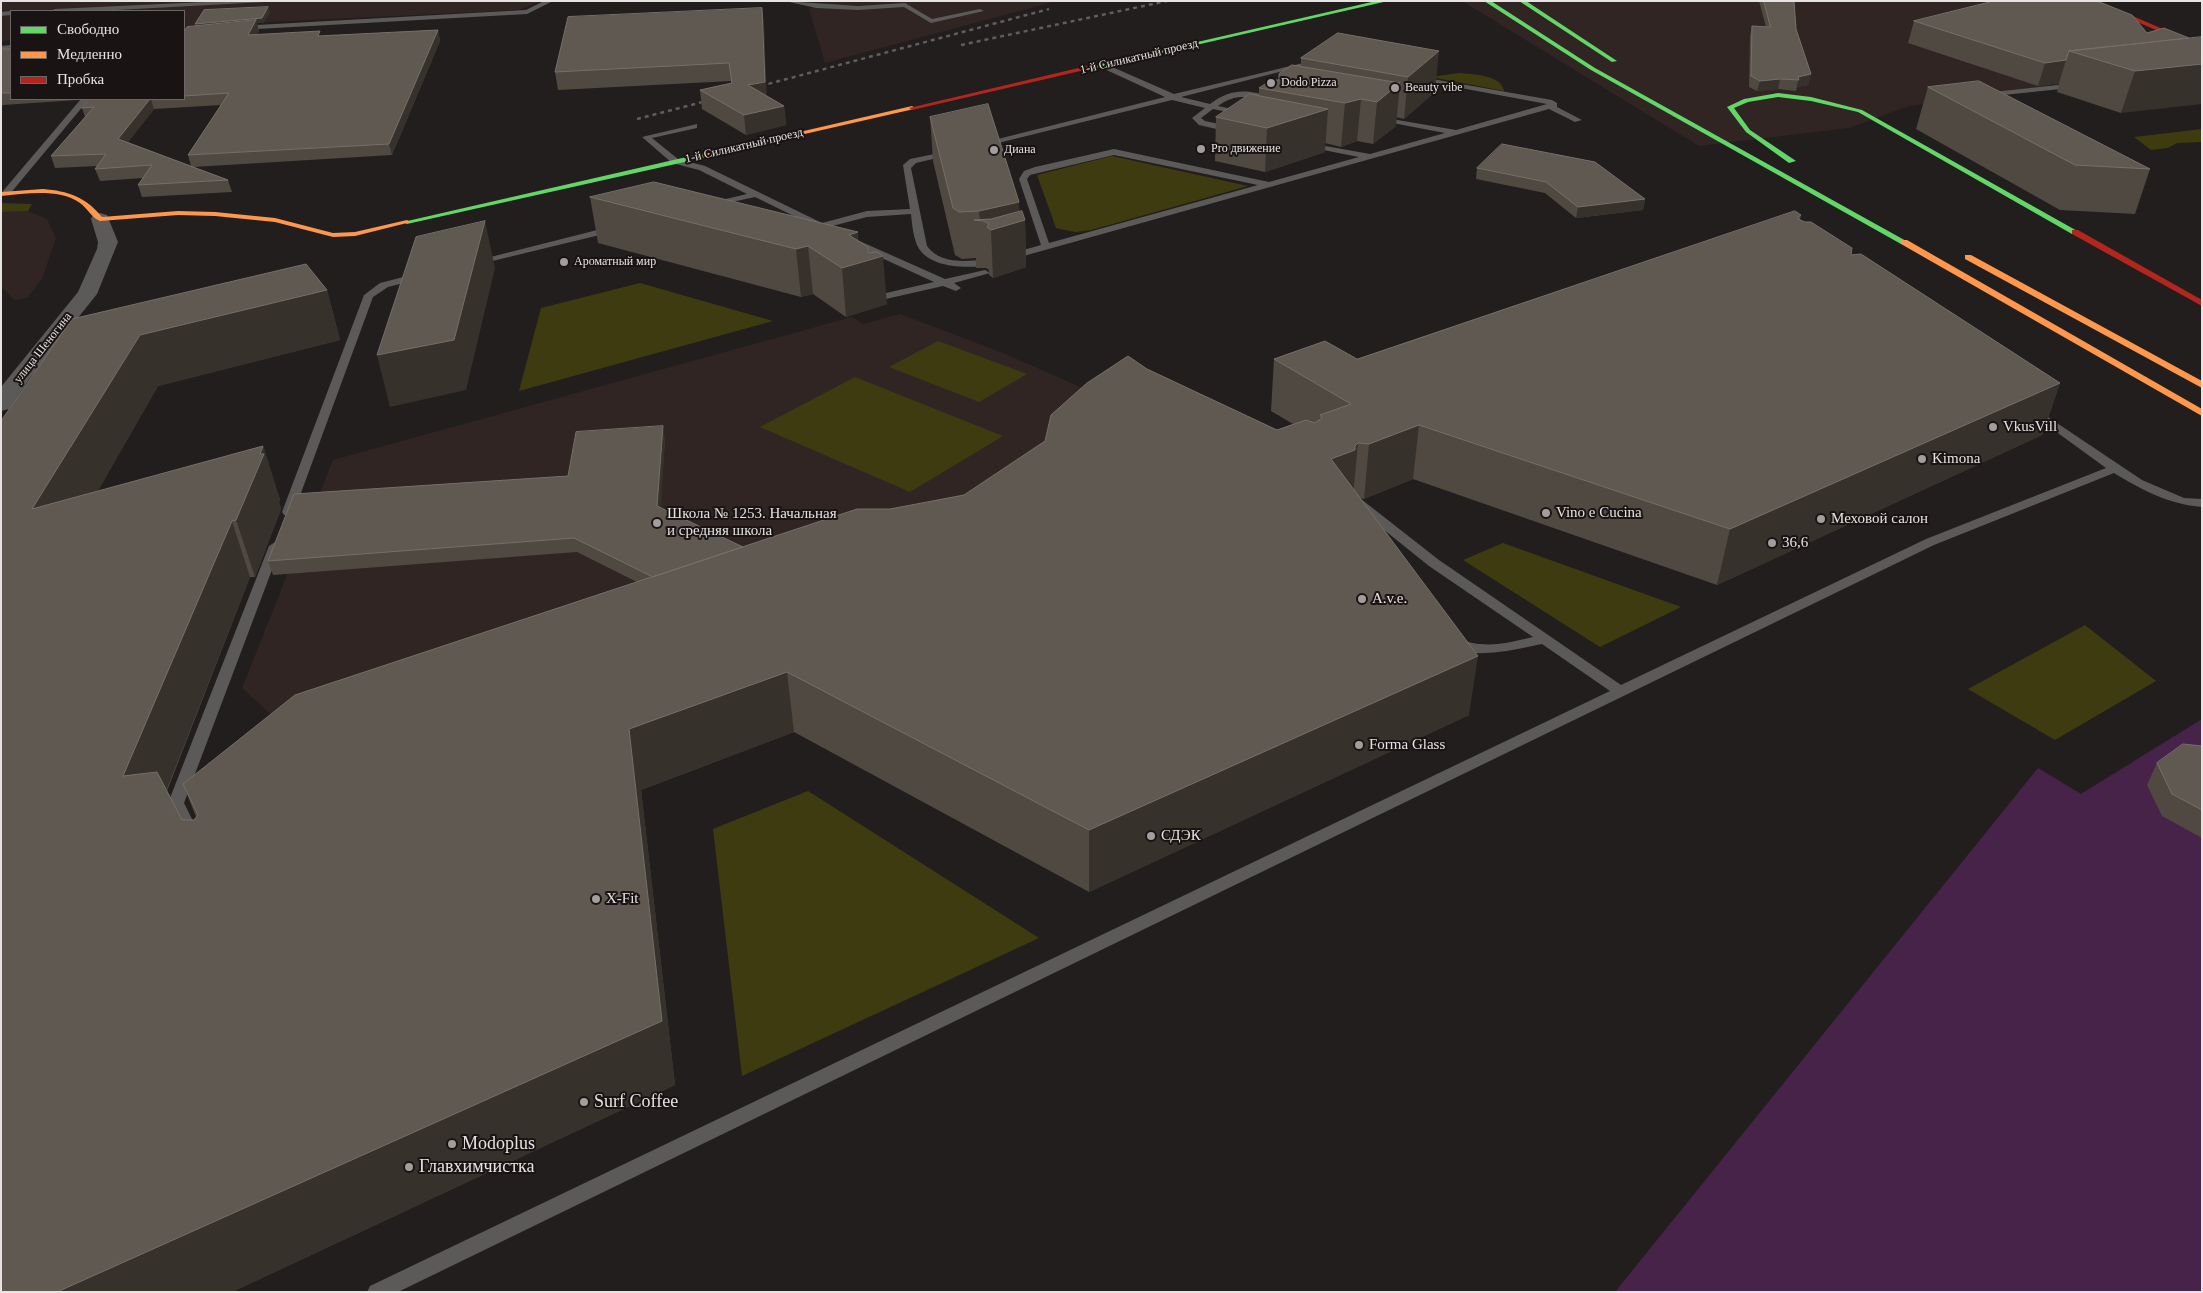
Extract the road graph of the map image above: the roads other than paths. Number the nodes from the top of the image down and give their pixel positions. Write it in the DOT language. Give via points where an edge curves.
graph roads {
  1 [pos="280,1"];
  2 [pos="550,1"];
  3 [pos="788,1"];
  4 [pos="1385,1"];
  5 [pos="1487,1"];
  6 [pos="1522,1"];
  7 [pos="2092,1"];
  8 [pos="78,10"];
  9 [pos="980,11"];
  10 [pos="228,30"];
  11 [pos="2202,48"];
  12 [pos="1313,63"];
  13 [pos="1102,65"];
  14 [pos="1624,68"];
  15 [pos="1412,77"];
  16 [pos="2087,84"];
  17 [pos="1972,96"];
  18 [pos="1173,98"];
  19 [pos="84,100"];
  20 [pos="1278,100"];
  21 [pos="1551,107"];
  22 [pos="1209,108"];
  23 [pos="1254,116"];
  24 [pos="1372,117"];
  25 [pos="1578,120"];
  26 [pos="694,126"];
  27 [pos="1728,127"];
  28 [pos="1247,132"];
  29 [pos="1458,132"];
  30 [pos="1294,142"];
  31 [pos="971,147"];
  32 [pos="961,149"];
  33 [pos="1372,156"];
  34 [pos="676,161"];
  35 [pos="1269,185"];
  36 [pos="4,194"];
  37 [pos="753,195"];
  38 [pos="700,208"];
  39 [pos="915,211"];
  40 [pos="100,219"];
  41 [pos="625,226"];
  42 [pos="821,226"];
  43 [pos="802,231"];
  44 [pos="1046,247"];
  45 [pos="1956,250"];
  46 [pos="461,266"];
  47 [pos="432,273"];
  48 [pos="985,273"];
  49 [pos="943,283"];
  50 [pos="956,288"];
  51 [pos="877,298"];
  52 [pos="2202,304"];
  53 [pos="2202,385"];
  54 [pos="2021,402"];
  55 [pos="1,404"];
  56 [pos="2202,413"];
  57 [pos="2116,468"];
  58 [pos="1357,502"];
  59 [pos="2202,503"];
  60 [pos="1448,637"];
  61 [pos="1545,639"];
  62 [pos="1620,692"];
  63 [pos="196,844"];
  64 [pos="377,1292"];
  1 -- 8 [label="lane"];
  2 -- 10 [label="lane" via="527,12"];
  3 -- 9 [label="lane" via="850,8 905,5 931,21"];
  4 -- 13 [label="street, 1-й Силикатный проезд"];
  5 -- 56 [label="street" via="1593,69 1926,254"];
  6 -- 14 [label="street"];
  7 -- 11 [label="street"];
  12 -- 18 [label="lane"];
  13 -- 18 [label="lane"];
  13 -- 34 [label="street, 1-й Силикатный проезд"];
  15 -- 21 [label="lane" via="1549,102 1554,104"];
  16 -- 17 [label="lane"];
  18 -- 22 [label="lane"];
  18 -- 31 [label="lane"];
  19 -- 36 [label="lane"];
  20 -- 22 [label="lane" via="1233,94"];
  21 -- 25 [label="lane"];
  21 -- 29 [label="lane"];
  22 -- 23 [label="lane"];
  22 -- 28 [label="lane" via="1197,116 1198,121"];
  24 -- 29 [label="lane"];
  26 -- 34 [label="lane" via="646,137"];
  27 -- 52 [label="street" via="1796,163 1747,130 1733,116 1730,107 1746,99 1771,95 1812,97 1860,111"];
  29 -- 33 [label="lane"];
  30 -- 33 [label="lane"];
  32 -- 39 [label="lane" via="908,164"];
  33 -- 35 [label="lane"];
  34 -- 37 [label="lane" via="702,168"];
  34 -- 40 [label="street, 1-й Силикатный проезд" via="355,234 333,235 275,220 215,214 178,213"];
  35 -- 44 [label="lane"];
  35 -- 44 [label="lane" via="1114,152 1038,169 1027,173 1023,179"];
  36 -- 40 [label="street" via="67,194 86,201"];
  37 -- 38 [label="lane"];
  37 -- 42 [label="lane"];
  39 -- 42 [label="lane" via="867,214"];
  39 -- 44 [label="lane" via="922,246 927,253 946,261 992,262"];
  40 -- 55 [label="street, улица Шеногина" via="108,242 107,249 87,294 21,374"];
  41 -- 46 [label="lane"];
  42 -- 43 [label="lane"];
  42 -- 49 [label="lane"];
  45 -- 53 [label="street"];
  47 -- 63 [label="lane" via="384,285 368,295 176,803"];
  48 -- 49 [label="lane"];
  49 -- 50 [label="lane"];
  49 -- 51 [label="lane"];
  54 -- 57 [label="lane"];
  57 -- 59 [label="lane" via="2158,494 2189,504"];
  57 -- 62 [label="lane" via="1930,542"];
  58 -- 61 [label="lane" via="1434,563"];
  60 -- 61 [label="lane" via="1470,648 1486,649"];
  61 -- 62 [label="lane"];
  62 -- 64 [label="lane"];
}
